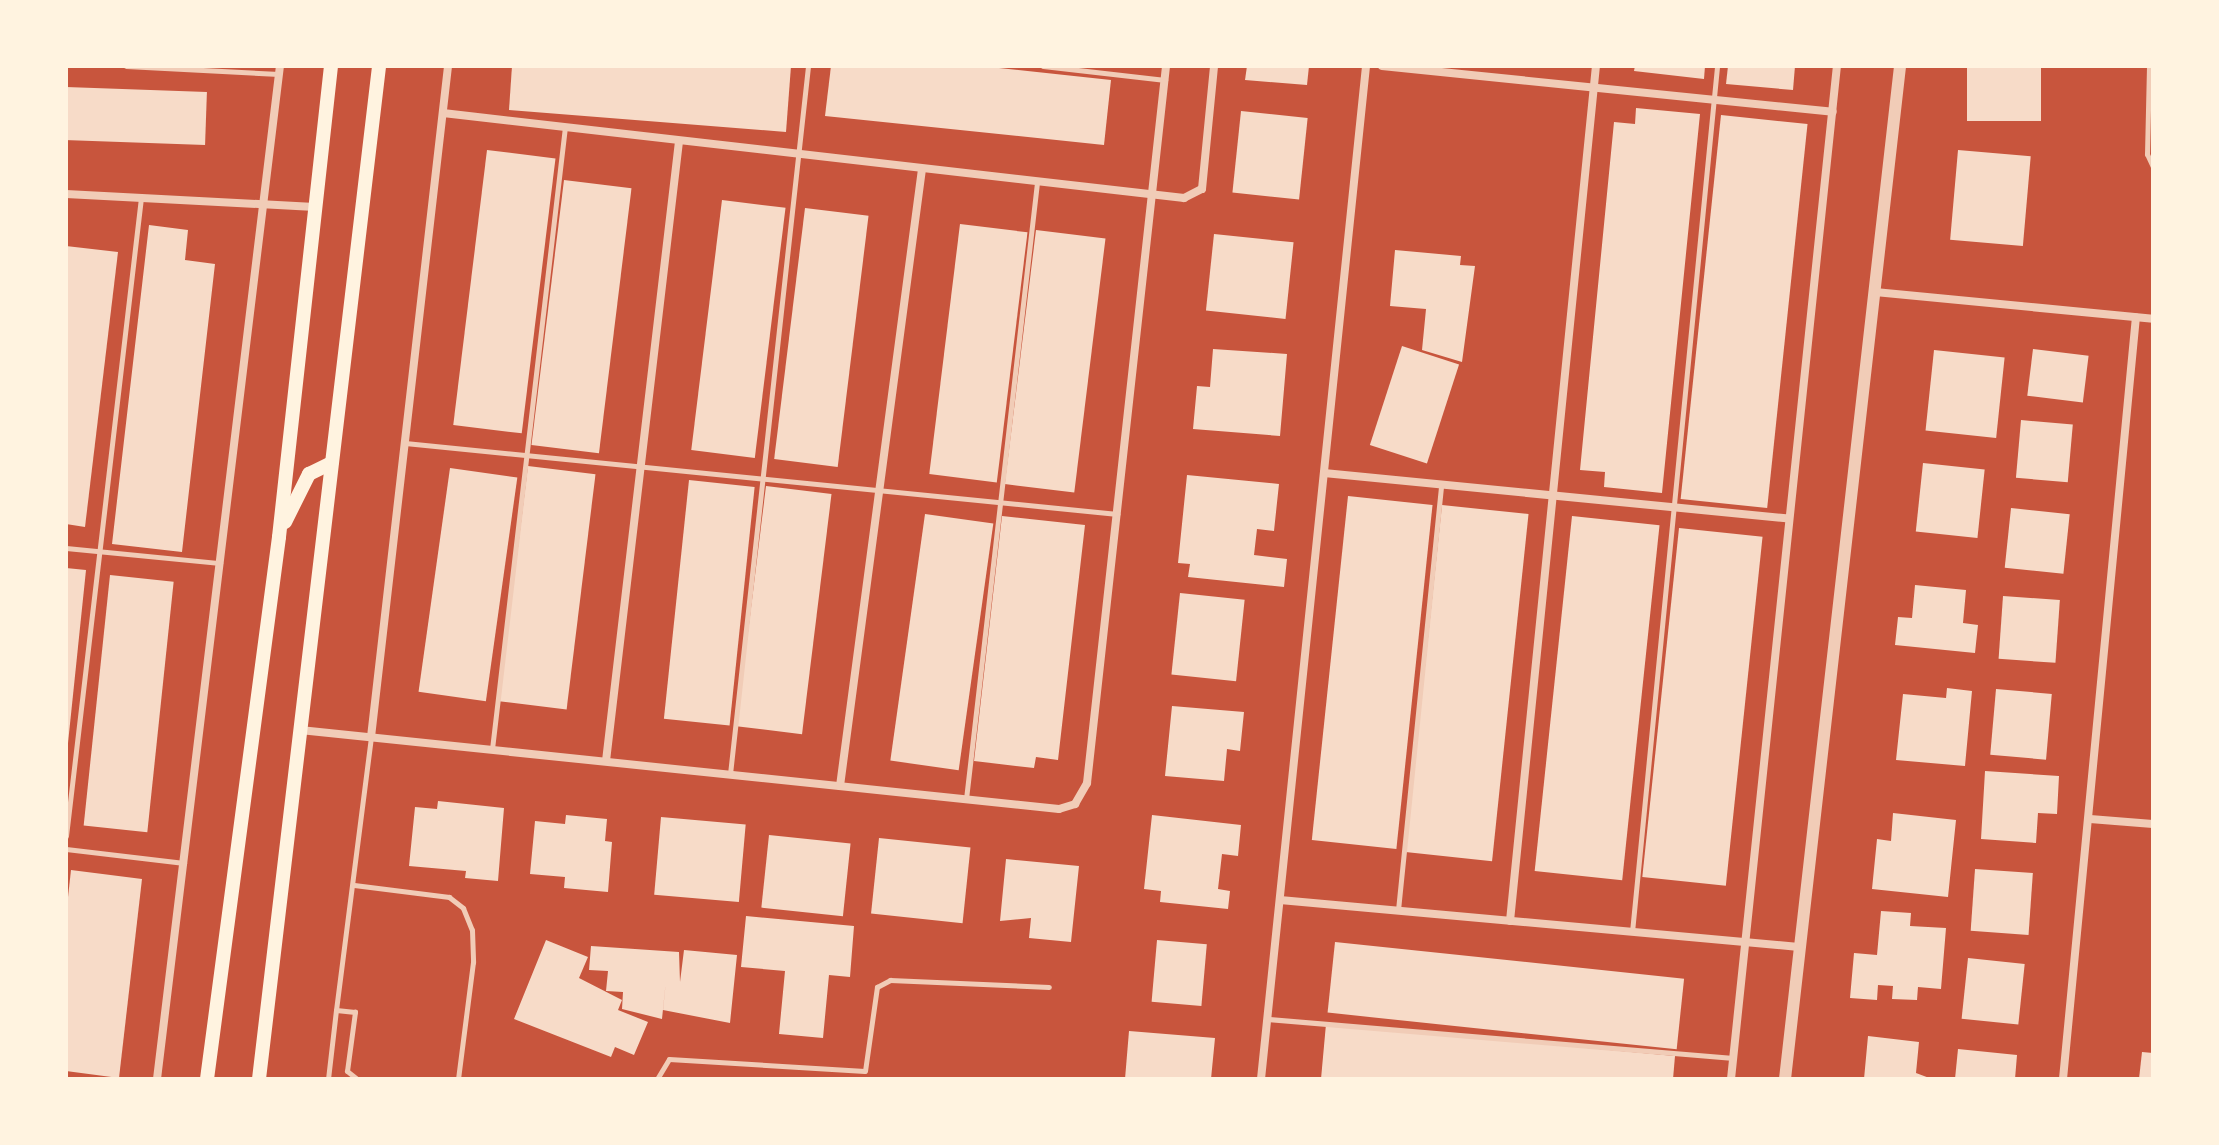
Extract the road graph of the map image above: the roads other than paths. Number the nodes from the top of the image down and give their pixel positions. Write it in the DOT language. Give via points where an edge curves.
graph roads {
  1 [pos="126,66"];
  2 [pos="331,66"];
  3 [pos="379,66"];
  4 [pos="448,66"];
  5 [pos="808,66"];
  6 [pos="1043,66"];
  7 [pos="1166,66"];
  8 [pos="1214,66"];
  9 [pos="1366,66"];
  10 [pos="1382,66"];
  11 [pos="1484,66"];
  12 [pos="1596,66"];
  13 [pos="1717,66"];
  14 [pos="1837,66"];
  15 [pos="1900,66"];
  16 [pos="2149,66"];
  17 [pos="279,70"];
  18 [pos="1483,76"];
  19 [pos="1165,80"];
  20 [pos="1594,88"];
  21 [pos="1714,100"];
  22 [pos="1833,112"];
  23 [pos="443,113"];
  24 [pos="565,127"];
  25 [pos="679,141"];
  26 [pos="799,155"];
  27 [pos="2153,167"];
  28 [pos="922,169"];
  29 [pos="1037,183"];
  30 [pos="66,194"];
  31 [pos="1153,196"];
  32 [pos="141,198"];
  33 [pos="264,204"];
  34 [pos="315,207"];
  35 [pos="1875,292"];
  36 [pos="2136,317"];
  37 [pos="2153,319"];
  38 [pos="405,443"];
  39 [pos="527,455"];
  40 [pos="332,463"];
  41 [pos="641,466"];
  42 [pos="1324,473"];
  43 [pos="764,478"];
  44 [pos="1441,485"];
  45 [pos="879,490"];
  46 [pos="1552,496"];
  47 [pos="1000,502"];
  48 [pos="1673,508"];
  49 [pos="1117,514"];
  50 [pos="1789,519"];
  51 [pos="279,537"];
  52 [pos="66,548"];
  53 [pos="99,552"];
  54 [pos="220,563"];
  55 [pos="300,730"];
  56 [pos="371,737"];
  57 [pos="492,749"];
  58 [pos="606,761"];
  59 [pos="730,774"];
  60 [pos="840,786"];
  61 [pos="966,799"];
  62 [pos="2090,819"];
  63 [pos="2153,824"];
  64 [pos="66,836"];
  65 [pos="66,849"];
  66 [pos="184,863"];
  67 [pos="354,885"];
  68 [pos="1280,900"];
  69 [pos="1397,911"];
  70 [pos="1510,921"];
  71 [pos="1632,932"];
  72 [pos="1744,942"];
  73 [pos="1799,947"];
  74 [pos="1049,987"];
  75 [pos="336,1010"];
  76 [pos="1268,1019"];
  77 [pos="1733,1058"];
  78 [pos="865,1071"];
  79 [pos="157,1079"];
  80 [pos="207,1079"];
  81 [pos="259,1079"];
  82 [pos="328,1079"];
  83 [pos="357,1079"];
  84 [pos="458,1079"];
  85 [pos="657,1079"];
  86 [pos="865,1079"];
  87 [pos="1261,1079"];
  88 [pos="1731,1079"];
  89 [pos="1785,1079"];
  90 [pos="2063,1079"];
  1 -- 17 [label="lane"];
  2 -- 34 [label="main road"];
  3 -- 40 [label="main road"];
  4 -- 23 [label="street"];
  5 -- 26 [label="lane"];
  6 -- 19 [label="lane"];
  7 -- 19 [label="street"];
  8 -- 31 [label="street" via="1202,189 1184,198"];
  9 -- 42 [label="street"];
  10 -- 18 [label="street"];
  11 -- 18 [label="lane"];
  12 -- 20 [label="street"];
  13 -- 21 [label="lane"];
  14 -- 22 [label="street"];
  15 -- 35 [label="street"];
  16 -- 27 [label="lane" via="2147,154"];
  17 -- 33 [label="street"];
  18 -- 20 [label="street"];
  19 -- 31 [label="street"];
  20 -- 21 [label="street"];
  20 -- 46 [label="street"];
  21 -- 22 [label="street"];
  21 -- 48 [label="lane"];
  22 -- 50 [label="street"];
  23 -- 24 [label="street"];
  23 -- 38 [label="street"];
  24 -- 25 [label="street"];
  24 -- 39 [label="lane"];
  25 -- 26 [label="street"];
  25 -- 41 [label="street"];
  26 -- 28 [label="street"];
  26 -- 43 [label="lane"];
  28 -- 29 [label="street"];
  28 -- 45 [label="street"];
  29 -- 31 [label="street"];
  29 -- 47 [label="lane"];
  30 -- 32 [label="street"];
  31 -- 49 [label="street"];
  32 -- 33 [label="street"];
  32 -- 53 [label="lane"];
  33 -- 34 [label="street"];
  33 -- 54 [label="street"];
  34 -- 51 [label="main road"];
  35 -- 36 [label="street"];
  35 -- 73 [label="street"];
  36 -- 37 [label="street"];
  36 -- 62 [label="street"];
  38 -- 39 [label="lane"];
  38 -- 56 [label="street"];
  39 -- 41 [label="lane"];
  39 -- 57 [label="lane"];
  40 -- 51 [label="main road" via="309,474"];
  40 -- 55 [label="main road"];
  41 -- 43 [label="lane"];
  41 -- 58 [label="street"];
  42 -- 44 [label="street"];
  42 -- 68 [label="street"];
  43 -- 45 [label="lane"];
  43 -- 59 [label="lane"];
  44 -- 46 [label="street"];
  44 -- 69 [label="lane"];
  45 -- 47 [label="lane"];
  45 -- 60 [label="street"];
  46 -- 48 [label="street"];
  46 -- 70 [label="street"];
  47 -- 49 [label="lane"];
  47 -- 61 [label="lane"];
  48 -- 50 [label="street"];
  48 -- 71 [label="lane"];
  49 -- 61 [label="street" via="1083,795 1059,809"];
  50 -- 72 [label="street"];
  51 -- 80 [label="main road"];
  52 -- 53 [label="lane"];
  53 -- 54 [label="lane"];
  53 -- 64 [label="lane"];
  54 -- 66 [label="street"];
  55 -- 56 [label="street"];
  55 -- 81 [label="main road"];
  56 -- 57 [label="street"];
  56 -- 67 [label="lane"];
  57 -- 58 [label="street"];
  58 -- 59 [label="street"];
  59 -- 60 [label="street"];
  60 -- 61 [label="street"];
  62 -- 63 [label="street"];
  62 -- 90 [label="street"];
  65 -- 66 [label="lane"];
  66 -- 79 [label="street"];
  67 -- 75 [label="lane"];
  67 -- 84 [label="lane" via="449,897 463,908 472,930 473,962"];
  68 -- 69 [label="street"];
  68 -- 76 [label="street"];
  69 -- 70 [label="street"];
  70 -- 71 [label="street"];
  71 -- 72 [label="street"];
  72 -- 73 [label="street"];
  72 -- 77 [label="street"];
  73 -- 89 [label="street"];
  74 -- 78 [label="lane" via="890,980 877,987"];
  75 -- 82 [label="lane"];
  75 -- 83 [label="lane" via="355,1012 347,1071"];
  76 -- 77 [label="lane"];
  76 -- 87 [label="street"];
  77 -- 88 [label="street"];
  78 -- 85 [label="lane" via="669,1059"];
  78 -- 86 [label="lane"];
}
